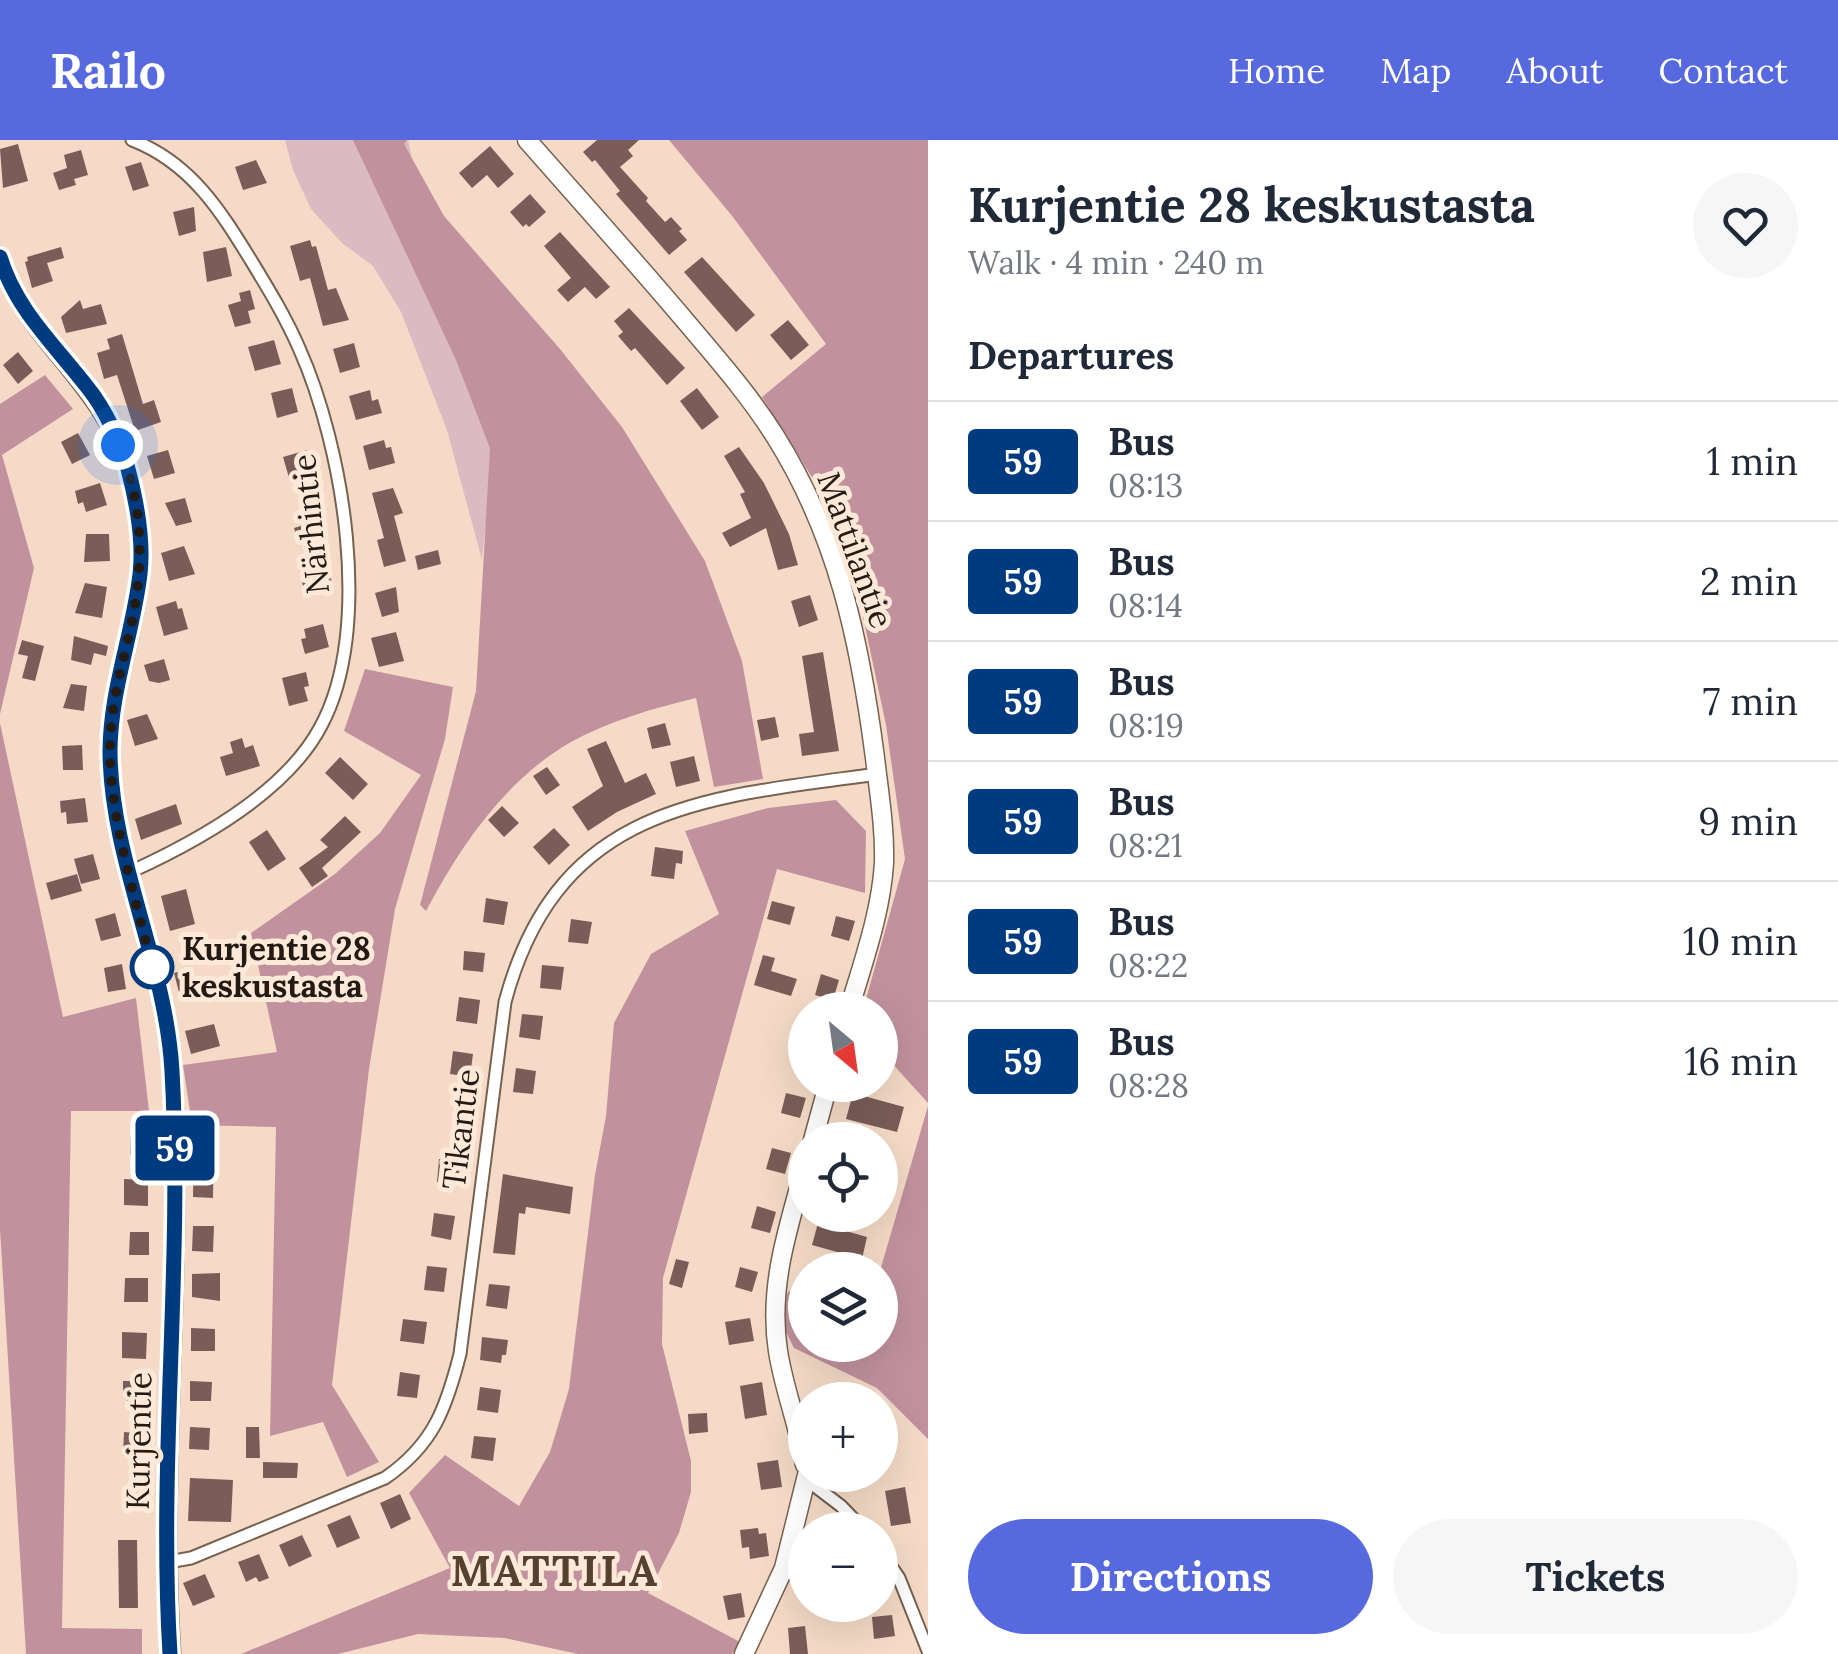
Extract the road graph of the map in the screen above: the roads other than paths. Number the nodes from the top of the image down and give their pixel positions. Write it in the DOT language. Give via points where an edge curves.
graph roads {
  1 [pos="132,140"];
  2 [pos="528,140"];
  3 [pos="0,257"];
  4 [pos="877,774"];
  5 [pos="130,872"];
  6 [pos="854,992"];
  7 [pos="788,1230"];
  8 [pos="788,1395"];
  9 [pos="802,1492"];
  10 [pos="826,1492"];
  11 [pos="847,1512"];
  12 [pos="168,1562"];
  13 [pos="898,1577"];
  14 [pos="928,1651"];
  15 [pos="170,1654"];
  16 [pos="744,1654"];
  1 -- 5 [label="street, Närhintie" via="160,151 204,189 300,349 336,460 348,594 334,695 302,752 228,820"];
  2 -- 4 [label="street, Mattilantie" via="727,370 808,495 849,602"];
  3 -- 5 [label="street, Kurjentie" via="25,309 90,390 109,425 140,522 140,572 112,702 110,753"];
  4 -- 6 [label="street, Mattilantie" via="884,866"];
  4 -- 12 [label="street, Tikantie" via="693,804 610,841 575,871 544,910 509,988 460,1354 432,1432 410,1461 385,1478"];
  5 -- 12 [label="street, Kurjentie" via="172,1066"];
  7 -- 8 [label="street" via="774,1310"];
  9 -- 16 [label="street" via="784,1568"];
  10 -- 11 [label="street"];
  12 -- 15 [label="street, Kurjentie"];
  13 -- 14 [label="street"];
}
